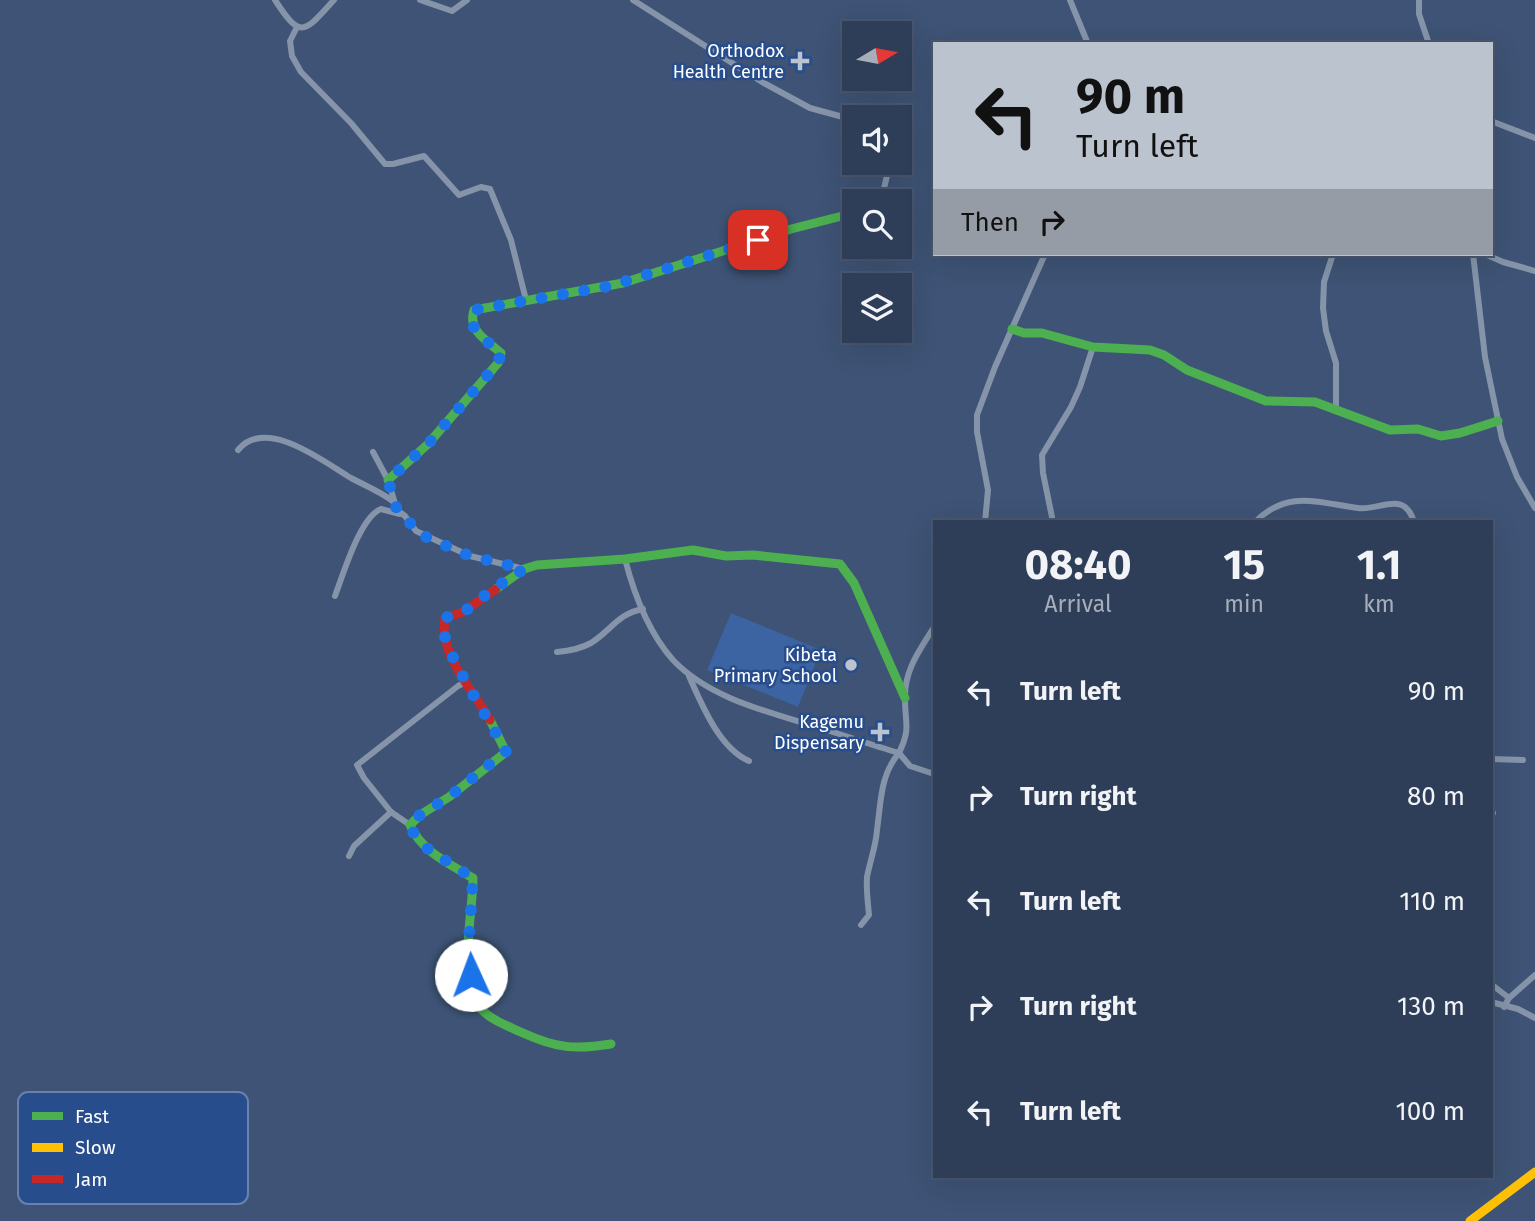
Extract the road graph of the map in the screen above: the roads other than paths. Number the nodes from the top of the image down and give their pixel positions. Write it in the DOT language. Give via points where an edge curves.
graph roads {
  1 [pos="275,0"];
  2 [pos="334,0"];
  3 [pos="420,0"];
  4 [pos="467,0"];
  5 [pos="633,0"];
  6 [pos="1070,0"];
  7 [pos="1419,0"];
  8 [pos="298,27"];
  9 [pos="1087,42"];
  10 [pos="1428,42"];
  11 [pos="842,117"];
  12 [pos="1493,122"];
  13 [pos="1535,138"];
  14 [pos="842,216"];
  15 [pos="1044,256"];
  16 [pos="1332,256"];
  17 [pos="1473,256"];
  18 [pos="1490,256"];
  19 [pos="1535,271"];
  20 [pos="526,300"];
  21 [pos="1012,329"];
  22 [pos="1093,347"];
  23 [pos="1336,409"];
  24 [pos="1498,421"];
  25 [pos="238,450"];
  26 [pos="373,452"];
  27 [pos="388,480"];
  28 [pos="394,503"];
  29 [pos="1535,506"];
  30 [pos="405,516"];
  31 [pos="985,520"];
  32 [pos="1053,520"];
  33 [pos="1258,520"];
  34 [pos="1413,520"];
  35 [pos="625,559"];
  36 [pos="524,569"];
  37 [pos="335,596"];
  38 [pos="643,609"];
  39 [pos="933,629"];
  40 [pos="557,652"];
  41 [pos="688,674"];
  42 [pos="466,682"];
  43 [pos="905,698"];
  44 [pos="899,753"];
  45 [pos="1493,759"];
  46 [pos="1523,760"];
  47 [pos="749,761"];
  48 [pos="933,774"];
  49 [pos="391,812"];
  50 [pos="410,825"];
  51 [pos="349,856"];
  52 [pos="861,925"];
  53 [pos="1535,975"];
  54 [pos="1493,986"];
  55 [pos="1509,998"];
  56 [pos="1493,1003"];
  57 [pos="1504,1007"];
  58 [pos="1535,1018"];
  59 [pos="611,1044"];
  60 [pos="1535,1172"];
  61 [pos="1470,1221"];
  1 -- 8 [label="street"];
  2 -- 8 [label="street" via="313,23"];
  3 -- 4 [label="street" via="452,11"];
  5 -- 11 [label="street" via="762,82 810,108"];
  6 -- 9 [label="street"];
  7 -- 10 [label="street"];
  8 -- 20 [label="street" via="290,45 297,66 385,164 424,156 458,195 481,187 490,189 511,240"];
  12 -- 13 [label="street"];
  14 -- 20 [label="street" via="623,283"];
  15 -- 21 [label="street"];
  16 -- 23 [label="street" via="1324,282 1323,308 1336,363"];
  17 -- 24 [label="street"];
  18 -- 19 [label="street"];
  20 -- 27 [label="street" via="473,312 474,327 501,353 498,363 428,444"];
  21 -- 22 [label="street"];
  21 -- 31 [label="street" via="977,415 988,490"];
  22 -- 23 [label="street" via="1150,350 1186,370 1266,401 1306,401"];
  22 -- 32 [label="street" via="1076,397 1042,455"];
  23 -- 24 [label="street" via="1390,430 1418,429 1441,436"];
  24 -- 29 [label="street" via="1510,461"];
  25 -- 28 [label="street" via="249,440 290,443"];
  26 -- 27 [label="street"];
  27 -- 28 [label="street"];
  28 -- 30 [label="street"];
  30 -- 36 [label="street" via="426,537 470,556"];
  30 -- 37 [label="street" via="381,509 371,515"];
  33 -- 34 [label="street" via="1286,502 1306,500 1363,508 1397,503"];
  35 -- 36 [label="street"];
  35 -- 38 [label="street"];
  35 -- 43 [label="street" via="692,550 840,564 854,583"];
  36 -- 42 [label="street" via="444,621 445,641"];
  38 -- 40 [label="street" via="625,614 584,646"];
  38 -- 41 [label="street" via="659,642"];
  39 -- 43 [label="street" via="911,662"];
  41 -- 44 [label="street" via="744,703"];
  41 -- 47 [label="street" via="708,718 737,754"];
  42 -- 49 [label="street" via="357,765"];
  42 -- 50 [label="street" via="506,751"];
  43 -- 44 [label="street" via="907,737"];
  44 -- 48 [label="street" via="910,766"];
  44 -- 52 [label="street" via="887,772 881,796 867,884 869,915"];
  45 -- 46 [label="street"];
  49 -- 50 [label="street"];
  49 -- 51 [label="street"];
  50 -- 59 [label="street" via="429,850 473,878 471,975 474,996 483,1010 559,1048"];
  53 -- 55 [label="street"];
  54 -- 55 [label="street"];
  55 -- 57 [label="street"];
  56 -- 57 [label="street"];
  57 -- 58 [label="street"];
  60 -- 61 [label="street"];
}
